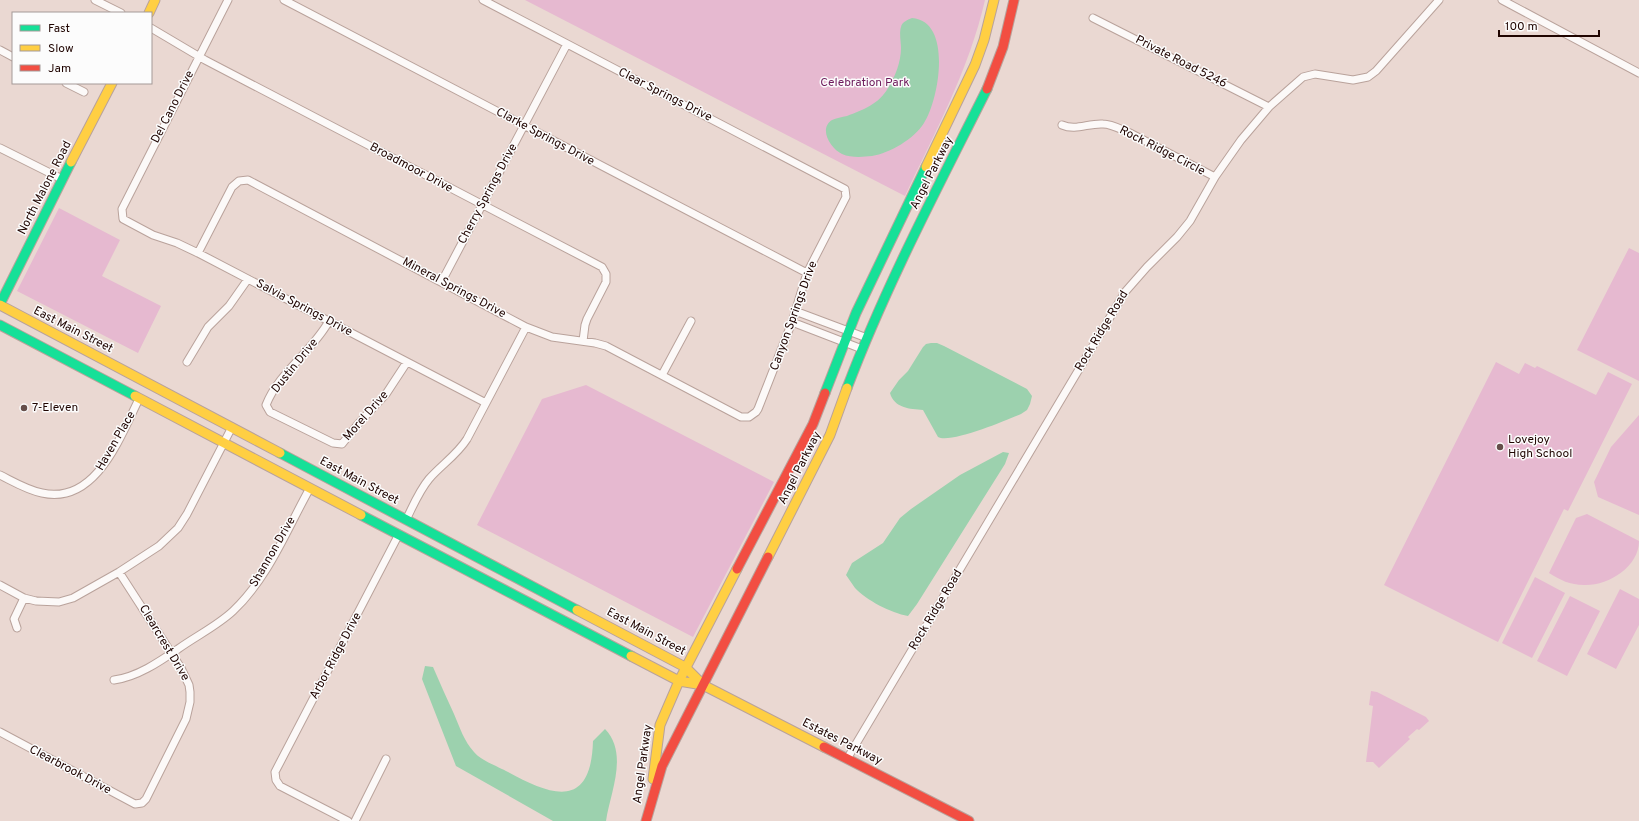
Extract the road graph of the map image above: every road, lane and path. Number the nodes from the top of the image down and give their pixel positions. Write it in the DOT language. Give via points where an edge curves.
graph roads {
  1 [pos="95,0"];
  2 [pos="155,0"];
  3 [pos="228,0"];
  4 [pos="284,0"];
  5 [pos="483,0"];
  6 [pos="994,0"];
  7 [pos="1014,0"];
  8 [pos="1439,0"];
  9 [pos="1502,0"];
  10 [pos="118,12"];
  11 [pos="149,12"];
  12 [pos="1093,18"];
  13 [pos="152,29"];
  14 [pos="567,44"];
  15 [pos="0,50"];
  16 [pos="12,56"];
  17 [pos="199,57"];
  18 [pos="1639,73"];
  19 [pos="68,84"];
  20 [pos="111,84"];
  21 [pos="84,92"];
  22 [pos="1269,107"];
  23 [pos="1062,124"];
  24 [pos="524,125"];
  25 [pos="0,148"];
  26 [pos="1215,177"];
  27 [pos="62,179"];
  28 [pos="846,191"];
  29 [pos="482,205"];
  30 [pos="122,216"];
  31 [pos="198,253"];
  32 [pos="807,273"];
  33 [pos="248,279"];
  34 [pos="442,281"];
  35 [pos="0,305"];
  36 [pos="795,311"];
  37 [pos="329,321"];
  38 [pos="691,321"];
  39 [pos="792,322"];
  40 [pos="0,325"];
  41 [pos="526,327"];
  42 [pos="849,331"];
  43 [pos="867,338"];
  44 [pos="583,341"];
  45 [pos="845,342"];
  46 [pos="862,349"];
  47 [pos="187,362"];
  48 [pos="407,362"];
  49 [pos="662,375"];
  50 [pos="139,399"];
  51 [pos="486,403"];
  52 [pos="270,412"];
  53 [pos="750,417"];
  54 [pos="232,426"];
  55 [pos="224,442"];
  56 [pos="0,475"];
  57 [pos="310,488"];
  58 [pos="406,520"];
  59 [pos="399,534"];
  60 [pos="119,572"];
  61 [pos="0,585"];
  62 [pos="24,598"];
  63 [pos="539,608"];
  64 [pos="605,624"];
  65 [pos="17,628"];
  66 [pos="172,653"];
  67 [pos="685,667"];
  68 [pos="114,680"];
  69 [pos="679,681"];
  70 [pos="703,685"];
  71 [pos="0,732"];
  72 [pos="847,758"];
  73 [pos="386,759"];
  74 [pos="142,804"];
  75 [pos="649,811"];
  76 [pos="348,821"];
  77 [pos="355,821"];
  78 [pos="646,821"];
  79 [pos="969,821"];
  1 -- 10 [label="street"];
  2 -- 11 [label="main road"];
  3 -- 17 [label="street, Del Cano Drive"];
  4 -- 24 [label="street, Clarke Springs Drive"];
  5 -- 14 [label="street, Clear Springs Drive"];
  6 -- 42 [label="main road, Angel Parkway" via="975,65"];
  7 -- 43 [label="main road, Angel Parkway" via="1001,53 988,87 916,230"];
  8 -- 22 [label="street, Rock Ridge Road" via="1368,77 1353,80 1315,74 1303,77"];
  9 -- 18 [label="street"];
  12 -- 22 [label="street, Private Road 5246"];
  13 -- 17 [label="street, Broadmoor Drive"];
  14 -- 24 [label="street, Cherry Springs Drive"];
  14 -- 28 [label="street, Clear Springs Drive" via="843,187"];
  15 -- 16 [label="street"];
  17 -- 29 [label="street, Broadmoor Drive"];
  17 -- 30 [label="street, Del Cano Drive" via="122,208"];
  19 -- 21 [label="street"];
  20 -- 27 [label="main road, North Malone Road"];
  22 -- 26 [label="street, Rock Ridge Road"];
  23 -- 26 [label="street, Rock Ridge Circle" via="1073,128 1102,124 1116,128"];
  24 -- 29 [label="street, Cherry Springs Drive"];
  24 -- 32 [label="street, Clarke Springs Drive"];
  25 -- 27 [label="street"];
  26 -- 72 [label="street, Rock Ridge Road" via="1190,221 1125,292"];
  27 -- 35 [label="main road, North Malone Road"];
  28 -- 32 [label="street, Canyon Springs Drive" via="846,197"];
  29 -- 34 [label="street, Cherry Springs Drive"];
  29 -- 44 [label="street, Broadmoor Drive" via="605,270 606,282 587,319"];
  30 -- 31 [label="street, Salvia Springs Drive" via="126,221 153,235"];
  31 -- 33 [label="street, Salvia Springs Drive"];
  31 -- 34 [label="street, Mineral Springs Drive" via="232,187 239,181 248,180"];
  32 -- 36 [label="street, Canyon Springs Drive"];
  33 -- 37 [label="street, Salvia Springs Drive"];
  33 -- 47 [label="street" via="229,306 208,327"];
  34 -- 41 [label="street, Mineral Springs Drive"];
  35 -- 54 [label="main road, East Main Street"];
  36 -- 39 [label="street, Canyon Springs Drive"];
  36 -- 42 [label="street"];
  37 -- 48 [label="street, Salvia Springs Drive"];
  37 -- 52 [label="street, Dustin Drive" via="314,344 277,386 266,405"];
  38 -- 49 [label="street"];
  39 -- 45 [label="street"];
  39 -- 53 [label="street, Canyon Springs Drive" via="763,398 756,412"];
  40 -- 50 [label="main road"];
  41 -- 44 [label="street, Mineral Springs Drive" via="552,337"];
  41 -- 51 [label="street"];
  42 -- 43 [label="street"];
  42 -- 45 [label="main road, Angel Parkway"];
  43 -- 46 [label="main road, Angel Parkway"];
  44 -- 49 [label="street, Mineral Springs Drive" via="618,352"];
  45 -- 46 [label="street"];
  45 -- 67 [label="main road, Angel Parkway" via="813,424"];
  46 -- 70 [label="main road, Angel Parkway" via="830,436"];
  48 -- 51 [label="street, Salvia Springs Drive"];
  48 -- 52 [label="street, Morel Drive" via="386,394 342,444 333,443"];
  49 -- 53 [label="street, Mineral Springs Drive" via="741,416"];
  50 -- 55 [label="main road"];
  50 -- 56 [label="street, Haven Place" via="106,461 97,475 86,484 65,493 50,494 28,490"];
  51 -- 58 [label="street" via="462,447 429,479"];
  54 -- 55 [label="street"];
  54 -- 58 [label="main road, East Main Street"];
  55 -- 57 [label="main road"];
  55 -- 60 [label="street" via="178,528 158,546"];
  57 -- 59 [label="main road"];
  57 -- 66 [label="street, Shannon Drive" via="267,569 246,598 232,612"];
  58 -- 59 [label="main road"];
  58 -- 64 [label="main road, East Main Street"];
  59 -- 63 [label="main road"];
  59 -- 76 [label="street, Arbor Ridge Drive" via="275,772 280,786"];
  60 -- 62 [label="street" via="73,598 59,602"];
  60 -- 66 [label="street, Clearcrest Drive"];
  61 -- 62 [label="street"];
  62 -- 65 [label="street" via="14,619"];
  63 -- 64 [label="main road" via="542,604 548,604"];
  63 -- 69 [label="main road"];
  64 -- 67 [label="main road, East Main Street"];
  66 -- 68 [label="street, Shannon Drive" via="134,675"];
  66 -- 74 [label="street, Clearcrest Drive" via="189,685 190,702 178,738"];
  67 -- 69 [label="main road, Angel Parkway"];
  67 -- 70 [label="main road, East Main Street"];
  69 -- 70 [label="main road"];
  69 -- 75 [label="main road, Angel Parkway" via="660,725"];
  70 -- 72 [label="main road, Estates Parkway"];
  70 -- 75 [label="main road, Angel Parkway" via="662,766"];
  71 -- 74 [label="street, Clearbrook Drive" via="132,802"];
  72 -- 79 [label="main road, Estates Parkway"];
  73 -- 77 [label="street"];
  75 -- 78 [label="main road"];
}
